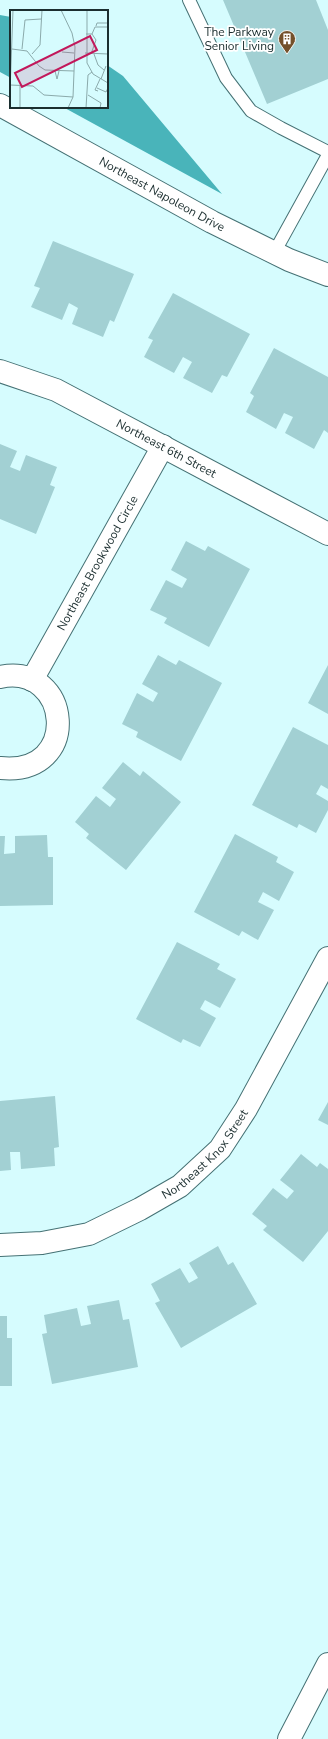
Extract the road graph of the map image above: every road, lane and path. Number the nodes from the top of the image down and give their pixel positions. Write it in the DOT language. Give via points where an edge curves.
graph roads {
  1 [pos="189,0"];
  2 [pos="0,105"];
  3 [pos="328,153"];
  4 [pos="274,253"];
  5 [pos="328,275"];
  6 [pos="0,371"];
  7 [pos="163,446"];
  8 [pos="328,534"];
  9 [pos="0,677"];
  10 [pos="32,680"];
  11 [pos="0,768"];
  12 [pos="327,965"];
  13 [pos="0,1246"];
  14 [pos="328,1664"];
  15 [pos="289,1739"];
  1 -- 3 [label="lane" via="226,78 251,111"];
  2 -- 4 [label="street, Northeast Napoleon Drive"];
  3 -- 4 [label="lane"];
  4 -- 5 [label="street, Northeast Napoleon Drive"];
  6 -- 7 [label="street, Northeast 6th Street" via="56,390"];
  7 -- 8 [label="street, Northeast 6th Street"];
  7 -- 10 [label="street, Northeast Brookwood Circle"];
  9 -- 10 [label="street" via="17,676"];
  10 -- 11 [label="street" via="45,689 54,701 58,716 58,732 52,746 42,758 29,767 14,770"];
  12 -- 13 [label="street, Northeast Knox Street" via="246,1109 220,1149 180,1186 89,1234"];
  14 -- 15 [label="street"];
}
